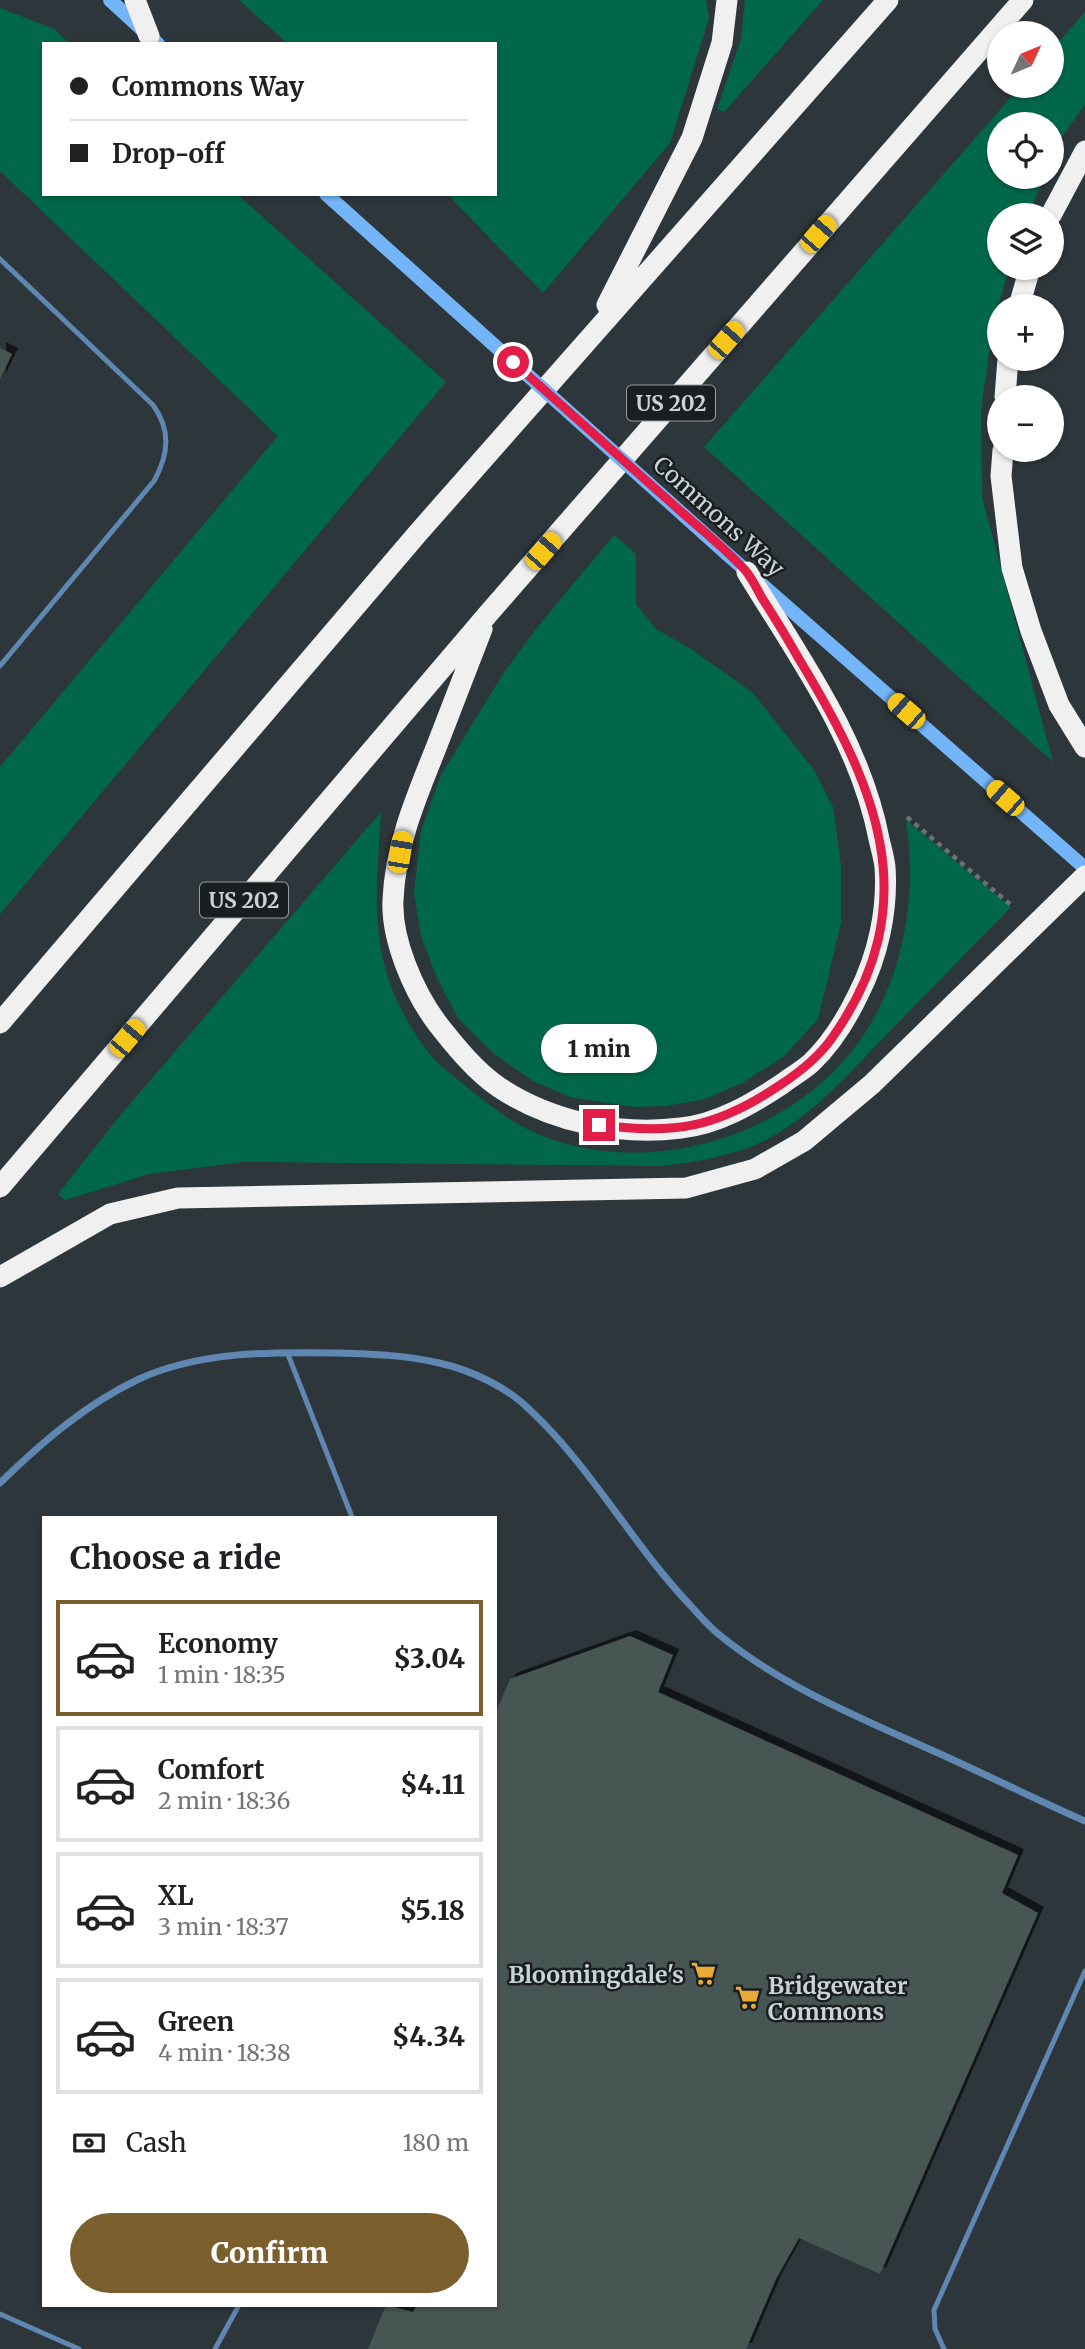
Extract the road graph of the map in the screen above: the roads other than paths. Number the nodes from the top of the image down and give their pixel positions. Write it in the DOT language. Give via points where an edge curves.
graph roads {
  1 [pos="110,0"];
  2 [pos="135,0"];
  3 [pos="727,0"];
  4 [pos="888,0"];
  5 [pos="1023,0"];
  6 [pos="153,40"];
  7 [pos="1085,151"];
  8 [pos="328,196"];
  9 [pos="1057,203"];
  10 [pos="0,259"];
  11 [pos="593,334"];
  12 [pos="1002,462"];
  13 [pos="747,572"];
  14 [pos="488,614"];
  15 [pos="0,666"];
  16 [pos="1085,747"];
  17 [pos="1085,868"];
  18 [pos="1085,876"];
  19 [pos="0,1023"];
  20 [pos="0,1186"];
  21 [pos="0,1278"];
  22 [pos="287,1352"];
  23 [pos="0,1483"];
  24 [pos="352,1516"];
  25 [pos="1085,1821"];
  26 [pos="1085,1971"];
  27 [pos="238,2307"];
  28 [pos="0,2314"];
  29 [pos="79,2349"];
  30 [pos="215,2349"];
  31 [pos="944,2349"];
  1 -- 6 [label="street"];
  2 -- 6 [label="highway"];
  3 -- 11 [label="highway" via="722,43 692,138"];
  4 -- 11 [label="highway"];
  5 -- 14 [label="highway, US 202"];
  7 -- 9 [label="highway"];
  8 -- 13 [label="street, Commons Way, bridge"];
  10 -- 15 [label="lane" via="153,405 161,415 167,443 164,463 154,481"];
  11 -- 19 [label="highway"];
  12 -- 16 [label="highway" via="1012,568 1059,705"];
  13 -- 14 [label="highway" via="833,714 861,774 885,867 883,909 877,952 863,986 846,1019 816,1058 754,1102 724,1117 683,1128 643,1130 576,1122 499,1087 454,1046 423,1003 399,947 393,902 404,827"];
  13 -- 17 [label="street, Commons Way"];
  14 -- 20 [label="highway, US 202"];
  18 -- 21 [label="highway" via="872,1084 804,1141 755,1169 685,1188 178,1198 110,1214"];
  22 -- 23 [label="street" via="194,1362 142,1378 73,1418"];
  22 -- 24 [label="lane"];
  22 -- 25 [label="street" via="394,1354 482,1377 527,1407 568,1448 668,1582 719,1635 757,1663 825,1703"];
  26 -- 31 [label="lane" via="934,2310 935,2329"];
  27 -- 30 [label="lane"];
  28 -- 29 [label="lane"];
}
